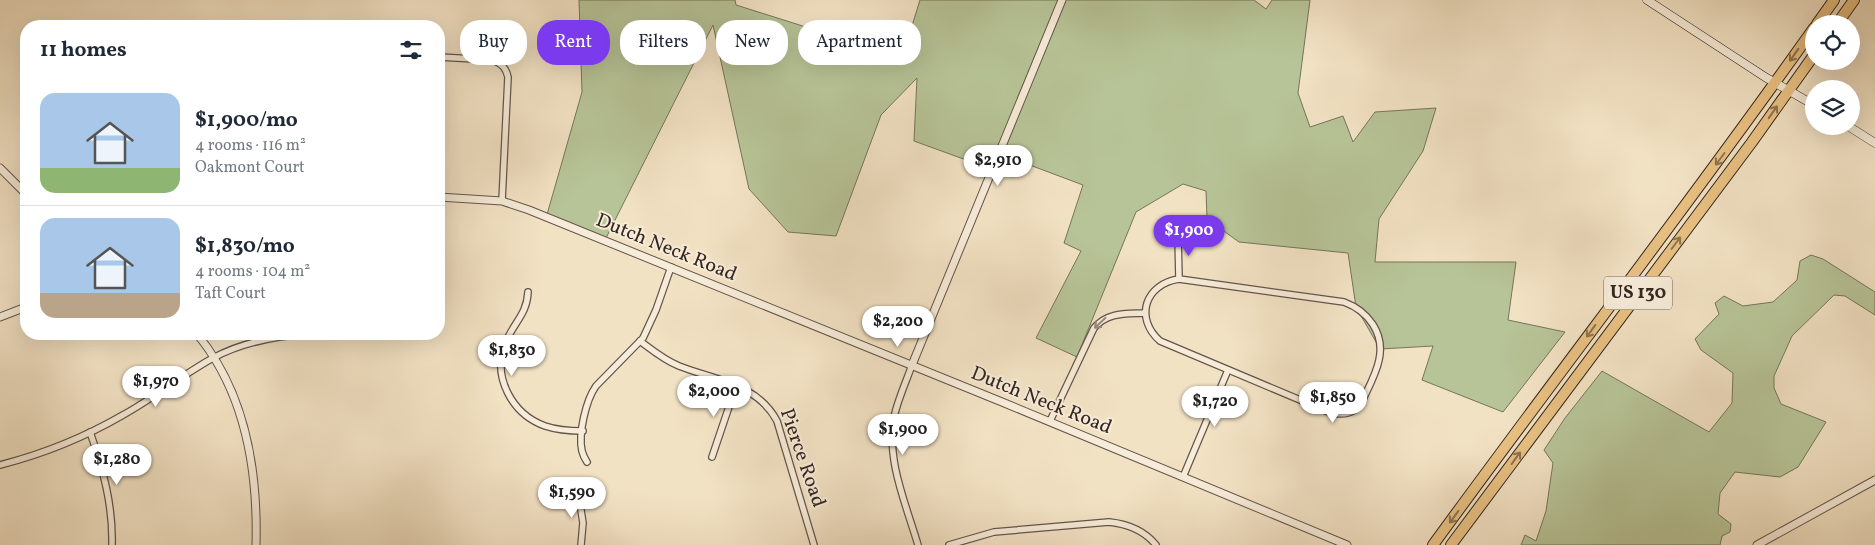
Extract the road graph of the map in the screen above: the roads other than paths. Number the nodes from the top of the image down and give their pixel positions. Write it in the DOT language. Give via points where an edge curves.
graph roads {
  1 [pos="1062,0"];
  2 [pos="1647,0"];
  3 [pos="1834,0"];
  4 [pos="1854,0"];
  5 [pos="1823,15"];
  6 [pos="1843,15"];
  7 [pos="1805,40"];
  8 [pos="445,57"];
  9 [pos="1805,68"];
  10 [pos="1775,82"];
  11 [pos="1788,90"];
  12 [pos="1805,100"];
  13 [pos="1860,134"];
  14 [pos="1875,143"];
  15 [pos="0,168"];
  16 [pos="20,188"];
  17 [pos="445,197"];
  18 [pos="502,201"];
  19 [pos="1178,236"];
  20 [pos="1656,242"];
  21 [pos="1660,264"];
  22 [pos="671,267"];
  23 [pos="1179,279"];
  24 [pos="528,292"];
  25 [pos="20,309"];
  26 [pos="1606,310"];
  27 [pos="1145,313"];
  28 [pos="0,317"];
  29 [pos="1609,331"];
  30 [pos="201,340"];
  31 [pos="276,340"];
  32 [pos="640,341"];
  33 [pos="214,357"];
  34 [pos="912,365"];
  35 [pos="1228,370"];
  36 [pos="736,386"];
  37 [pos="1050,422"];
  38 [pos="583,431"];
  39 [pos="90,432"];
  40 [pos="712,457"];
  41 [pos="587,462"];
  42 [pos="0,465"];
  43 [pos="1183,477"];
  44 [pos="1875,480"];
  45 [pos="578,491"];
  46 [pos="112,545"];
  47 [pos="256,545"];
  48 [pos="582,545"];
  49 [pos="814,545"];
  50 [pos="918,545"];
  51 [pos="949,545"];
  52 [pos="1156,545"];
  53 [pos="1347,545"];
  54 [pos="1433,545"];
  55 [pos="1451,545"];
  56 [pos="1757,545"];
  1 -- 34 [label="street"];
  2 -- 10 [label="main road"];
  3 -- 5 [label="highway"];
  4 -- 6 [label="highway"];
  7 -- 10 [label="highway, US 130, one-way"];
  8 -- 18 [label="street" via="494,60 506,71"];
  9 -- 11 [label="highway, US 130"];
  10 -- 11 [label="main road"];
  10 -- 20 [label="highway, US 130, one-way"];
  11 -- 12 [label="main road"];
  21 -- 11 [label="highway, US 130, one-way"];
  13 -- 14 [label="main road"];
  15 -- 16 [label="street"];
  17 -- 18 [label="street, Dutch Neck Road"];
  18 -- 22 [label="street, Dutch Neck Road"];
  19 -- 23 [label="street"];
  20 -- 21 [label="highway"];
  20 -- 26 [label="highway, US 130"];
  21 -- 29 [label="highway, US 130"];
  22 -- 32 [label="street" via="647,331"];
  22 -- 34 [label="street, Dutch Neck Road"];
  23 -- 27 [label="street" via="1165,282 1153,292"];
  23 -- 35 [label="street" via="1344,302 1369,317 1380,343 1377,366 1361,404 1346,414 1331,413"];
  24 -- 38 [label="street" via="525,310 510,331 501,354 505,388 519,409 536,422 557,429"];
  25 -- 28 [label="street"];
  26 -- 29 [label="highway" via="1605,321"];
  26 -- 54 [label="highway, US 130, one-way"];
  27 -- 35 [label="street" via="1149,327 1160,341"];
  27 -- 37 [label="street, one-way" via="1116,314 1099,322"];
  55 -- 29 [label="highway, US 130, one-way"];
  30 -- 33 [label="street"];
  31 -- 33 [label="street"];
  32 -- 36 [label="street, Pierce Road" via="678,365"];
  32 -- 38 [label="street" via="591,393"];
  33 -- 39 [label="street" via="151,399"];
  33 -- 47 [label="street" via="233,395 245,434 256,510"];
  34 -- 37 [label="street, Dutch Neck Road"];
  34 -- 50 [label="street" via="895,415 892,444 895,467"];
  35 -- 43 [label="street"];
  36 -- 40 [label="street"];
  36 -- 49 [label="street, Pierce Road" via="761,399 777,421"];
  37 -- 43 [label="street, Dutch Neck Road"];
  38 -- 41 [label="street" via="582,451"];
  39 -- 42 [label="street"];
  39 -- 46 [label="street" via="106,484"];
  43 -- 53 [label="street, Dutch Neck Road"];
  44 -- 56 [label="street"];
  45 -- 48 [label="street" via="583,523"];
  51 -- 52 [label="street" via="1002,531 1109,522 1137,529"];
}
